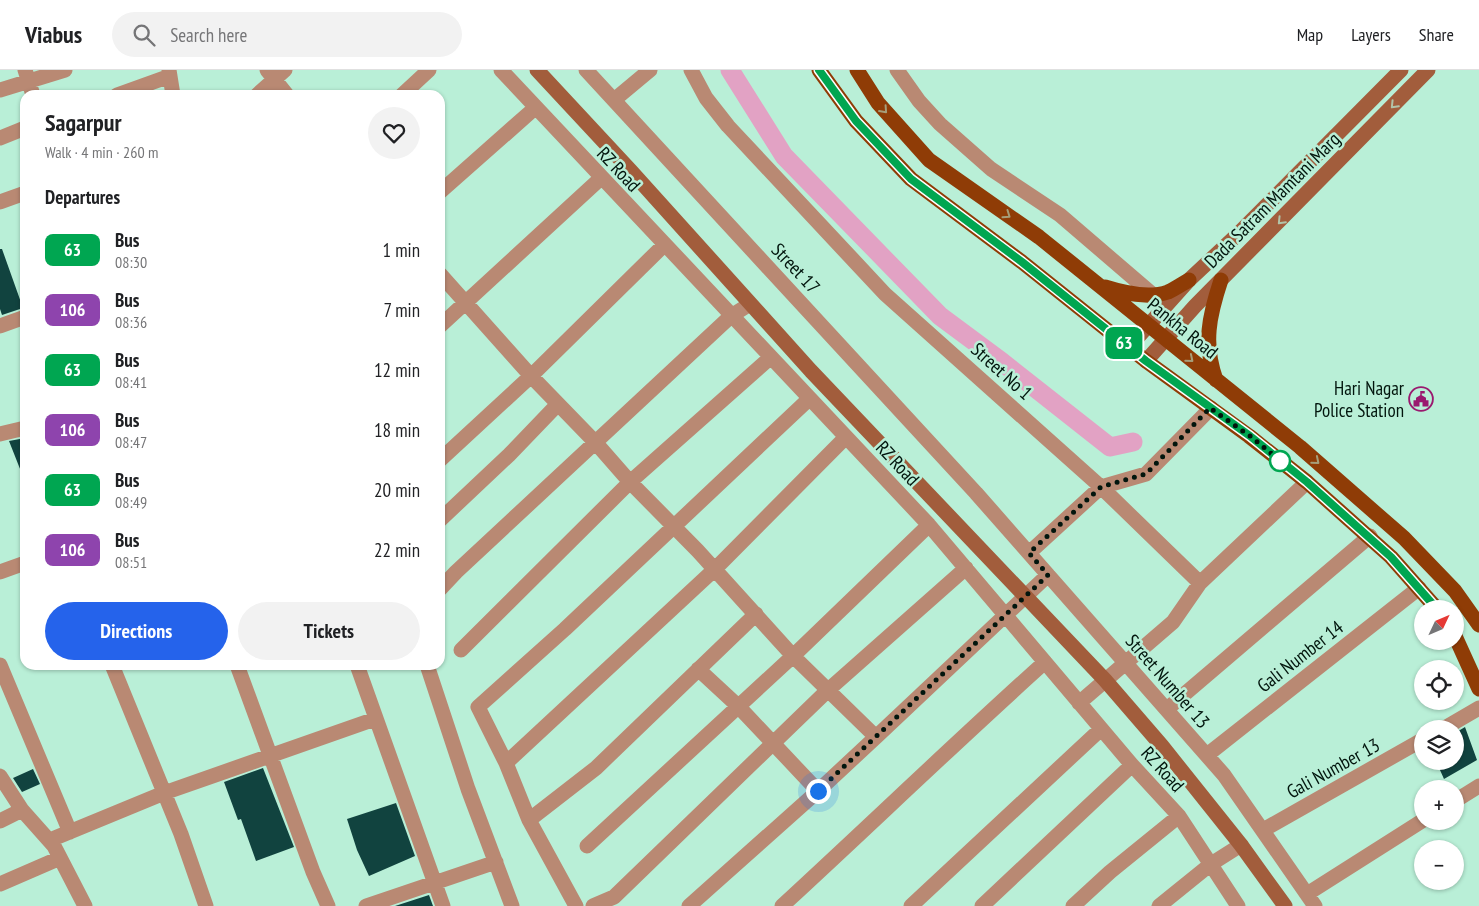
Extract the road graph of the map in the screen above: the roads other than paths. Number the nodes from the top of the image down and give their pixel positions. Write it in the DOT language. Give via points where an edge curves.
graph roads {
  1 [pos="65,70"];
  2 [pos="429,70"];
  3 [pos="500,70"];
  4 [pos="537,70"];
  5 [pos="586,70"];
  6 [pos="650,70"];
  7 [pos="691,70"];
  8 [pos="819,70"];
  9 [pos="857,70"];
  10 [pos="897,70"];
  11 [pos="1401,70"];
  12 [pos="1428,70"];
  13 [pos="169,73"];
  14 [pos="275,73"];
  15 [pos="28,82"];
  16 [pos="0,90"];
  17 [pos="129,90"];
  18 [pos="172,90"];
  19 [pos="261,90"];
  20 [pos="284,90"];
  21 [pos="407,90"];
  22 [pos="614,100"];
  23 [pos="535,108"];
  24 [pos="20,130"];
  25 [pos="0,138"];
  26 [pos="601,178"];
  27 [pos="445,188"];
  28 [pos="20,195"];
  29 [pos="0,202"];
  30 [pos="664,245"];
  31 [pos="445,280"];
  32 [pos="1189,280"];
  33 [pos="1221,280"];
  34 [pos="1098,285"];
  35 [pos="1152,294"];
  36 [pos="465,303"];
  37 [pos="750,304"];
  38 [pos="731,316"];
  39 [pos="20,319"];
  40 [pos="445,321"];
  41 [pos="1147,324"];
  42 [pos="0,326"];
  43 [pos="1165,338"];
  44 [pos="1128,347"];
  45 [pos="770,358"];
  46 [pos="1146,361"];
  47 [pos="531,376"];
  48 [pos="1217,381"];
  49 [pos="809,399"];
  50 [pos="558,404"];
  51 [pos="1210,408"];
  52 [pos="20,429"];
  53 [pos="0,434"];
  54 [pos="846,438"];
  55 [pos="595,442"];
  56 [pos="445,455"];
  57 [pos="630,482"];
  58 [pos="1307,482"];
  59 [pos="1101,487"];
  60 [pos="976,493"];
  61 [pos="445,515"];
  62 [pos="674,525"];
  63 [pos="929,525"];
  64 [pos="1370,536"];
  65 [pos="1029,553"];
  66 [pos="20,565"];
  67 [pos="966,568"];
  68 [pos="715,569"];
  69 [pos="0,572"];
  70 [pos="1048,575"];
  71 [pos="1200,583"];
  72 [pos="445,584"];
  73 [pos="1419,588"];
  74 [pos="1024,596"];
  75 [pos="1429,600"];
  76 [pos="756,614"];
  77 [pos="1005,615"];
  78 [pos="1479,626"];
  79 [pos="462,650"];
  80 [pos="1461,650"];
  81 [pos="793,656"];
  82 [pos="1046,662"];
  83 [pos="1126,664"];
  84 [pos="0,665"];
  85 [pos="698,669"];
  86 [pos="114,670"];
  87 [pos="239,670"];
  88 [pos="359,670"];
  89 [pos="429,670"];
  90 [pos="1105,680"];
  91 [pos="1479,689"];
  92 [pos="827,691"];
  93 [pos="1079,703"];
  94 [pos="738,706"];
  95 [pos="1479,708"];
  96 [pos="1167,710"];
  97 [pos="376,719"];
  98 [pos="1458,720"];
  99 [pos="1101,729"];
  100 [pos="876,737"];
  101 [pos="774,743"];
  102 [pos="1414,745"];
  103 [pos="1207,755"];
  104 [pos="271,756"];
  105 [pos="506,763"];
  106 [pos="1132,765"];
  107 [pos="0,776"];
  108 [pos="1479,786"];
  109 [pos="818,791"];
  110 [pos="164,793"];
  111 [pos="1464,795"];
  112 [pos="22,810"];
  113 [pos="1179,816"];
  114 [pos="530,820"];
  115 [pos="0,821"];
  116 [pos="1414,827"];
  117 [pos="1263,830"];
  118 [pos="70,832"];
  119 [pos="50,840"];
  120 [pos="1241,845"];
  121 [pos="587,846"];
  122 [pos="60,858"];
  123 [pos="496,862"];
  124 [pos="1210,864"];
  125 [pos="434,882"];
  126 [pos="0,884"];
  127 [pos="1311,900"];
  128 [pos="85,906"];
  129 [pos="206,906"];
  130 [pos="328,906"];
  131 [pos="366,906"];
  132 [pos="443,906"];
  133 [pos="512,906"];
  134 [pos="576,906"];
  135 [pos="593,906"];
  136 [pos="689,906"];
  137 [pos="782,906"];
  138 [pos="910,906"];
  139 [pos="982,906"];
  140 [pos="1073,906"];
  141 [pos="1159,906"];
  142 [pos="1238,906"];
  143 [pos="1285,906"];
  1 -- 15 [label="street"];
  2 -- 21 [label="street"];
  3 -- 23 [label="street, RZ Road"];
  4 -- 37 [label="street"];
  5 -- 22 [label="street, Street 17"];
  6 -- 22 [label="street"];
  7 -- 59 [label="street, Street No 1" via="706,98 728,126 885,294"];
  8 -- 44 [label="main road" via="856,121 911,179"];
  9 -- 34 [label="main road, Pankha Road, one-way" via="878,103 929,160 1039,237"];
  10 -- 35 [label="street" via="918,101 991,169 1060,215"];
  11 -- 32 [label="street, Dada Satram Mamtani Marg"];
  12 -- 33 [label="street, Dada Satram Mamtani Marg, one-way"];
  13 -- 17 [label="street"];
  13 -- 18 [label="street"];
  14 -- 19 [label="street"];
  14 -- 20 [label="street"];
  15 -- 16 [label="street"];
  22 -- 60 [label="street, Street 17"];
  23 -- 26 [label="street, RZ Road"];
  23 -- 27 [label="street"];
  24 -- 25 [label="street"];
  26 -- 30 [label="street, RZ Road"];
  26 -- 36 [label="street"];
  28 -- 29 [label="street"];
  30 -- 38 [label="street, RZ Road"];
  30 -- 47 [label="street"];
  31 -- 36 [label="street"];
  32 -- 35 [label="main road" via="1170,291"];
  32 -- 41 [label="street, Dada Satram Mamtani Marg"];
  33 -- 43 [label="street, Dada Satram Mamtani Marg"];
  33 -- 48 [label="main road" via="1208,334 1211,365"];
  34 -- 35 [label="main road" via="1130,293"];
  34 -- 41 [label="main road, Pankha Road"];
  36 -- 40 [label="street"];
  36 -- 47 [label="street"];
  37 -- 38 [label="street"];
  37 -- 74 [label="street"];
  38 -- 45 [label="street, RZ Road"];
  38 -- 55 [label="street"];
  39 -- 42 [label="street"];
  41 -- 43 [label="main road, Pankha Road"];
  41 -- 44 [label="street, Dada Satram Mamtani Marg"];
  43 -- 46 [label="street, Dada Satram Mamtani Marg"];
  43 -- 48 [label="main road, Pankha Road, one-way"];
  44 -- 46 [label="main road"];
  45 -- 49 [label="street, RZ Road"];
  45 -- 57 [label="street"];
  46 -- 51 [label="main road"];
  47 -- 50 [label="street"];
  47 -- 56 [label="street"];
  48 -- 78 [label="main road, Pankha Road, one-way" via="1300,447 1404,538 1455,590"];
  49 -- 54 [label="street, RZ Road"];
  49 -- 62 [label="street"];
  50 -- 55 [label="street"];
  50 -- 61 [label="street"];
  51 -- 58 [label="main road"];
  51 -- 59 [label="street" via="1146,474"];
  52 -- 53 [label="street"];
  54 -- 63 [label="street, RZ Road"];
  54 -- 68 [label="street"];
  55 -- 57 [label="street"];
  55 -- 72 [label="street"];
  57 -- 62 [label="street"];
  57 -- 79 [label="street"];
  58 -- 64 [label="main road"];
  58 -- 71 [label="street"];
  59 -- 65 [label="street"];
  59 -- 71 [label="street, Street No 1"];
  60 -- 65 [label="street, Street Number 13"];
  62 -- 68 [label="street"];
  62 -- 105 [label="street" via="478,707"];
  63 -- 67 [label="street, RZ Road"];
  63 -- 81 [label="street"];
  64 -- 73 [label="main road"];
  64 -- 96 [label="street"];
  65 -- 70 [label="street, Street Number 13"];
  66 -- 69 [label="street"];
  67 -- 77 [label="street, RZ Road"];
  67 -- 92 [label="street"];
  68 -- 76 [label="street"];
  68 -- 105 [label="street"];
  70 -- 74 [label="street"];
  70 -- 83 [label="street, Street Number 13"];
  71 -- 83 [label="street" via="1173,622"];
  73 -- 75 [label="main road"];
  73 -- 103 [label="street, Gali Number 14"];
  74 -- 77 [label="street"];
  74 -- 90 [label="street"];
  76 -- 81 [label="street"];
  76 -- 85 [label="street"];
  77 -- 82 [label="street, RZ Road"];
  77 -- 100 [label="street"];
  80 -- 91 [label="main road"];
  81 -- 92 [label="street"];
  81 -- 94 [label="street"];
  82 -- 93 [label="street, RZ Road"];
  82 -- 137 [label="street"];
  83 -- 90 [label="street"];
  83 -- 96 [label="street, Street Number 13"];
  84 -- 118 [label="street"];
  85 -- 94 [label="street"];
  85 -- 114 [label="street" via="596,768"];
  86 -- 110 [label="street"];
  87 -- 104 [label="street"];
  88 -- 97 [label="street"];
  89 -- 123 [label="street"];
  90 -- 93 [label="street"];
  90 -- 120 [label="street"];
  92 -- 100 [label="street"];
  92 -- 101 [label="street"];
  93 -- 99 [label="street, RZ Road"];
  94 -- 101 [label="street"];
  94 -- 121 [label="street"];
  95 -- 98 [label="street"];
  96 -- 103 [label="street, Street Number 13"];
  97 -- 104 [label="street"];
  97 -- 125 [label="street"];
  99 -- 106 [label="street, RZ Road"];
  99 -- 138 [label="street"];
  100 -- 109 [label="street"];
  101 -- 109 [label="street"];
  101 -- 135 [label="street" via="614,897"];
  102 -- 117 [label="street, Gali Number 13"];
  103 -- 117 [label="street, Street Number 13"];
  104 -- 110 [label="street"];
  104 -- 130 [label="street"];
  105 -- 114 [label="street"];
  106 -- 113 [label="street, RZ Road"];
  106 -- 139 [label="street"];
  107 -- 112 [label="street"];
  108 -- 111 [label="street"];
  109 -- 136 [label="street"];
  110 -- 118 [label="street"];
  110 -- 129 [label="street"];
  112 -- 115 [label="street"];
  112 -- 119 [label="street"];
  113 -- 124 [label="street, RZ Road"];
  113 -- 140 [label="street"];
  114 -- 134 [label="street"];
  116 -- 127 [label="street"];
  117 -- 127 [label="street, Street Number 13"];
  118 -- 119 [label="street"];
  119 -- 122 [label="street"];
  120 -- 124 [label="street"];
  120 -- 143 [label="street"];
  122 -- 126 [label="street"];
  122 -- 128 [label="street"];
  123 -- 125 [label="street"];
  123 -- 133 [label="street"];
  124 -- 141 [label="street"];
  124 -- 142 [label="street, RZ Road"];
  125 -- 131 [label="street"];
  125 -- 132 [label="street"];
}
